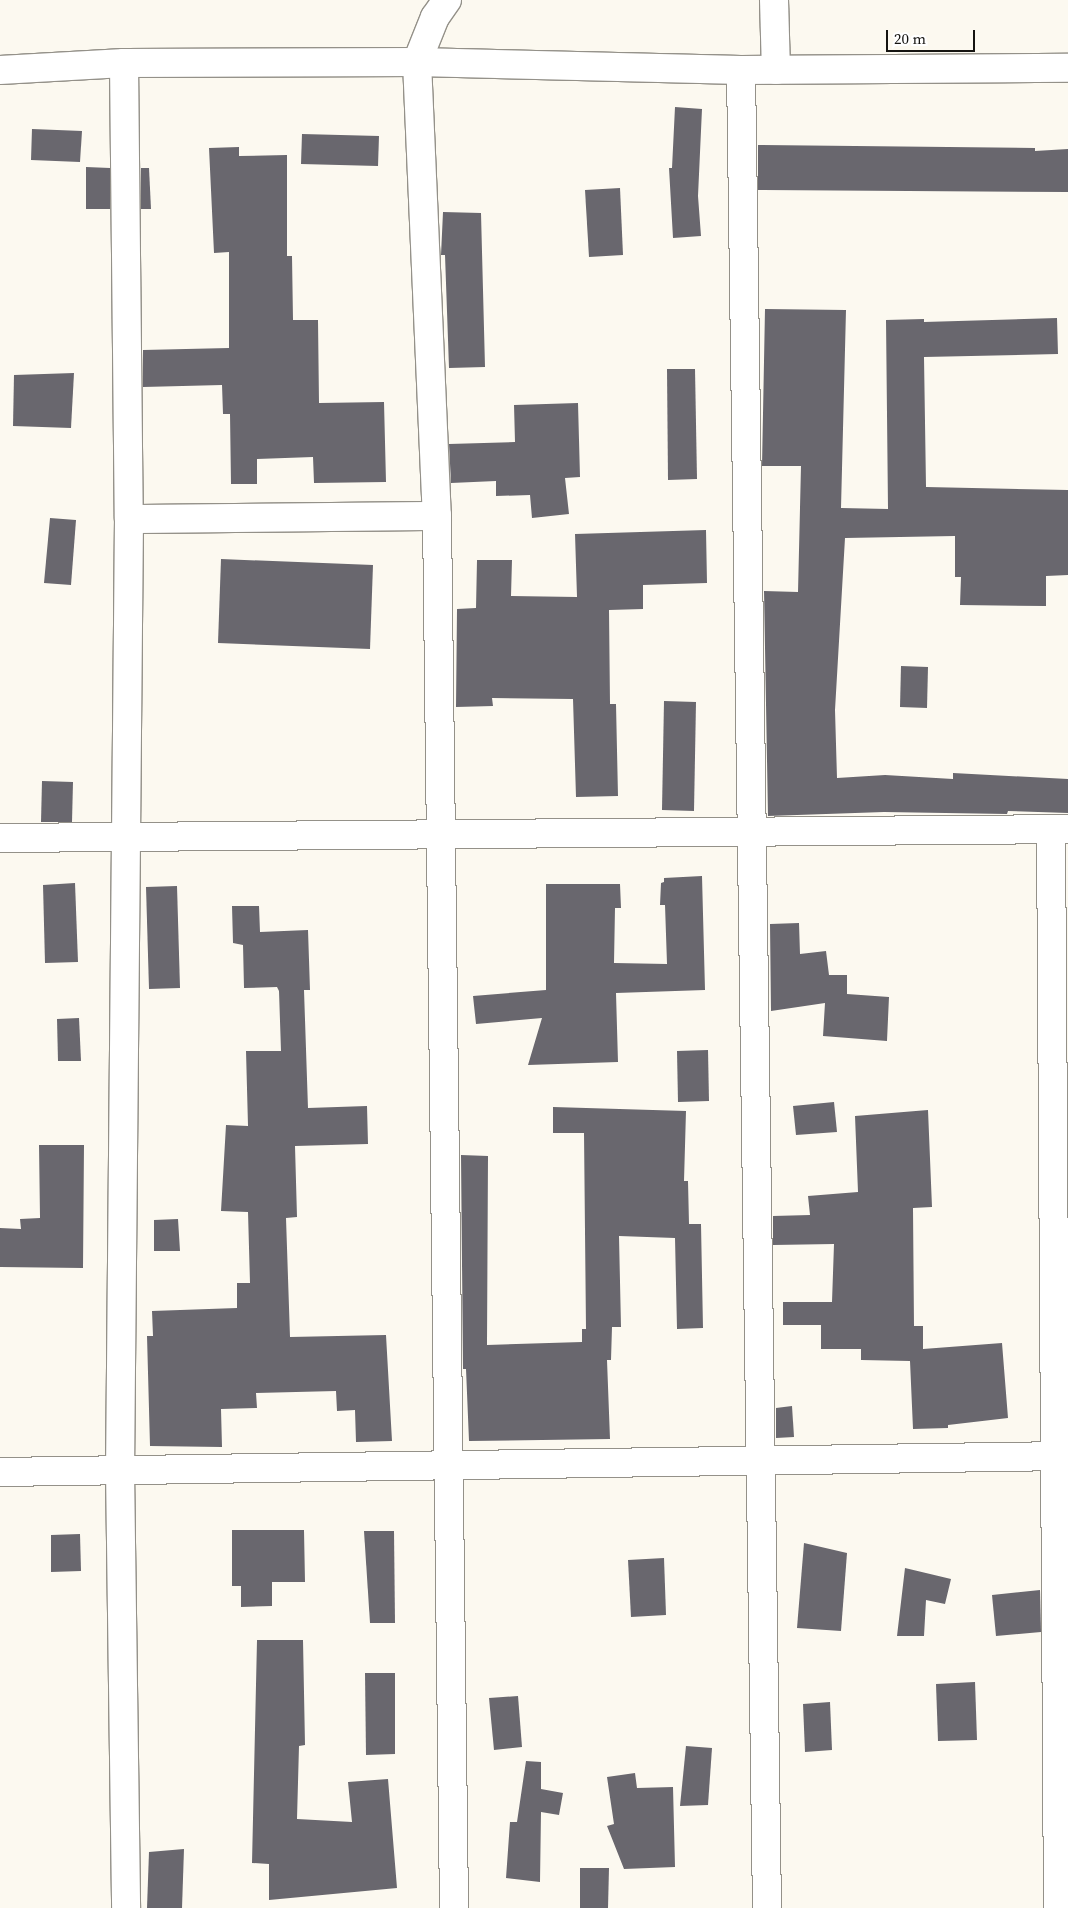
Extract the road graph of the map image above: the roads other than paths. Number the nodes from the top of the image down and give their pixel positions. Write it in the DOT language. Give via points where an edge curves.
graph roads {
  1 [pos="447,0"];
  2 [pos="774,0"];
  3 [pos="417,62"];
  4 [pos="124,63"];
  5 [pos="1068,68"];
  6 [pos="0,70"];
  7 [pos="741,70"];
  8 [pos="776,70"];
  9 [pos="437,516"];
  10 [pos="128,519"];
  11 [pos="1060,829"];
  12 [pos="751,831"];
  13 [pos="441,832"];
  14 [pos="126,837"];
  15 [pos="0,838"];
  16 [pos="1061,1456"];
  17 [pos="760,1461"];
  18 [pos="447,1466"];
  19 [pos="120,1470"];
  20 [pos="0,1472"];
  21 [pos="126,1908"];
  22 [pos="454,1908"];
  23 [pos="767,1908"];
  24 [pos="1058,1908"];
  1 -- 3 [label="street" via="435,17"];
  2 -- 8 [label="street"];
  3 -- 4 [label="street"];
  3 -- 7 [label="street"];
  3 -- 9 [label="street"];
  4 -- 6 [label="street"];
  4 -- 10 [label="street"];
  5 -- 8 [label="street"];
  7 -- 8 [label="street"];
  7 -- 12 [label="street"];
  9 -- 10 [label="street"];
  9 -- 13 [label="street"];
  10 -- 14 [label="street"];
  11 -- 12 [label="street"];
  11 -- 16 [label="street"];
  12 -- 13 [label="street"];
  12 -- 17 [label="street"];
  13 -- 14 [label="street"];
  13 -- 18 [label="street"];
  14 -- 15 [label="street"];
  14 -- 19 [label="street"];
  16 -- 17 [label="street"];
  16 -- 24 [label="street"];
  17 -- 18 [label="street"];
  17 -- 23 [label="street"];
  18 -- 19 [label="street"];
  18 -- 22 [label="street"];
  19 -- 20 [label="street"];
  19 -- 21 [label="street"];
}
